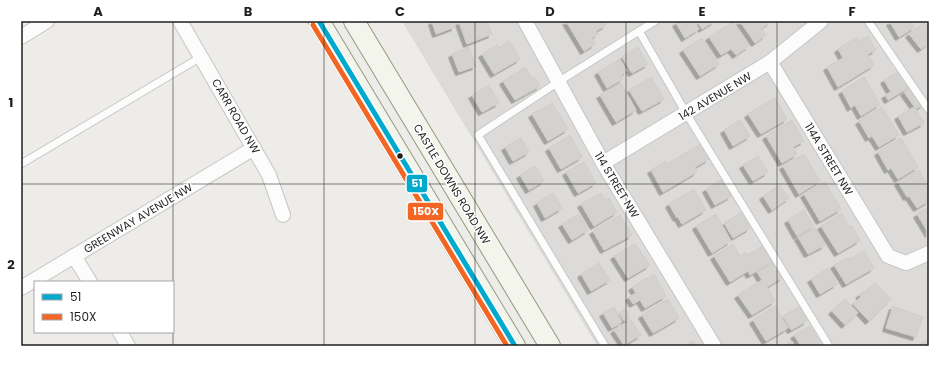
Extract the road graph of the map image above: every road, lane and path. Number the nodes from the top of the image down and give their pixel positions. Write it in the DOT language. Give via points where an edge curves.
graph roads {
  1 [pos="47,21"];
  2 [pos="180,21"];
  3 [pos="319,21"];
  4 [pos="354,21"];
  5 [pos="525,21"];
  6 [pos="655,21"];
  7 [pos="821,21"];
  8 [pos="868,21"];
  9 [pos="639,31"];
  10 [pos="21,37"];
  11 [pos="201,57"];
  12 [pos="770,62"];
  13 [pos="558,82"];
  14 [pos="929,110"];
  15 [pos="686,113"];
  16 [pos="254,148"];
  17 [pos="603,163"];
  18 [pos="21,164"];
  19 [pos="283,215"];
  20 [pos="929,254"];
  21 [pos="74,256"];
  22 [pos="89,281"];
  23 [pos="21,288"];
  24 [pos="121,333"];
  25 [pos="128,346"];
  26 [pos="515,346"];
  27 [pos="550,346"];
  28 [pos="605,346"];
  29 [pos="714,346"];
  30 [pos="829,346"];
  1 -- 10 [label="street"];
  2 -- 11 [label="street, CARR ROAD NW"];
  3 -- 26 [label="main road"];
  4 -- 27 [label="main road, CASTLE DOWNS ROAD NW"];
  5 -- 13 [label="street, 114 STREET NW"];
  6 -- 9 [label="lane"];
  7 -- 12 [label="street, 142 AVENUE NW"];
  8 -- 14 [label="lane"];
  9 -- 13 [label="lane"];
  9 -- 15 [label="lane"];
  11 -- 16 [label="street, CARR ROAD NW"];
  11 -- 18 [label="lane"];
  12 -- 15 [label="street, 142 AVENUE NW"];
  12 -- 20 [label="street, 114A STREET NW" via="888,256 906,263"];
  13 -- 17 [label="street, 114 STREET NW"];
  13 -- 28 [label="lane" via="478,135"];
  15 -- 17 [label="street, 142 AVENUE NW"];
  15 -- 30 [label="lane"];
  16 -- 19 [label="street, CARR ROAD NW" via="269,175"];
  16 -- 21 [label="street, GREENWAY AVENUE NW"];
  17 -- 29 [label="street, 114 STREET NW"];
  21 -- 22 [label="street"];
  21 -- 23 [label="street, GREENWAY AVENUE NW"];
  24 -- 25 [label="street"];
}
